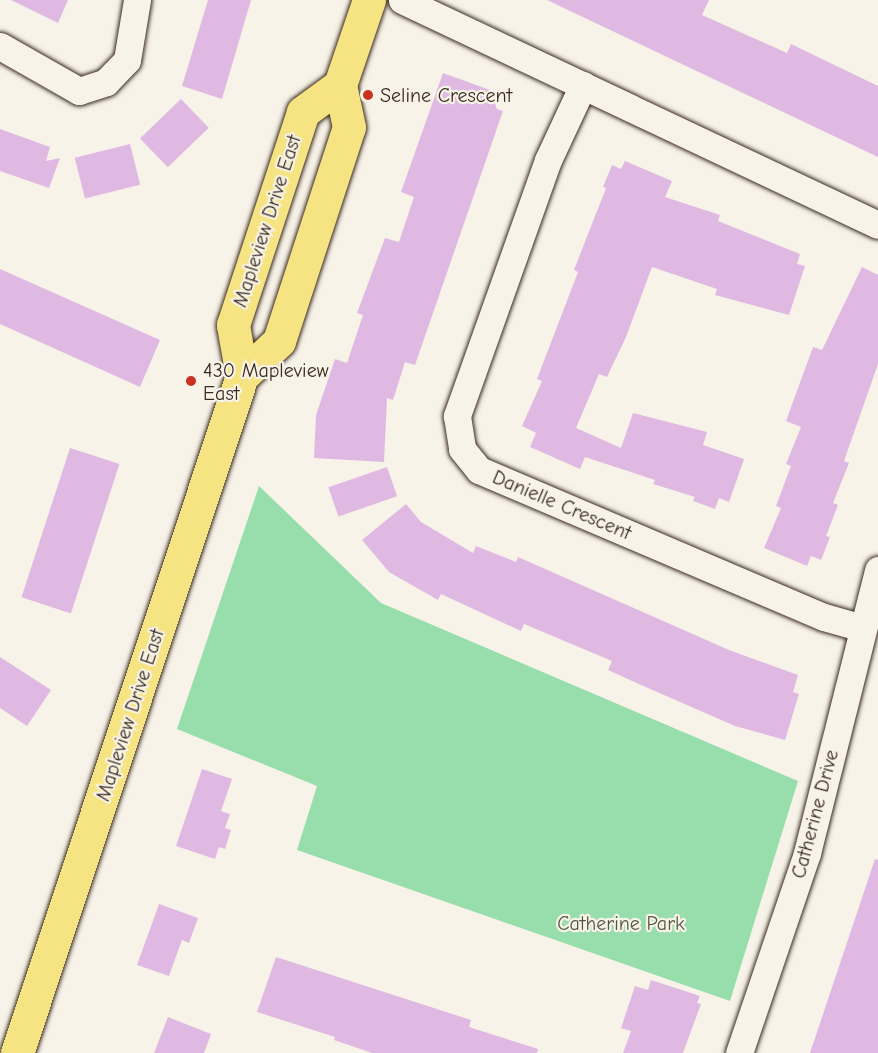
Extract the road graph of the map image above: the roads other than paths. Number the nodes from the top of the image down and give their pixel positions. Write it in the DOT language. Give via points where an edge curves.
graph roads {
  1 [pos="137,0"];
  2 [pos="369,0"];
  3 [pos="402,0"];
  4 [pos="0,46"];
  5 [pos="340,85"];
  6 [pos="583,85"];
  7 [pos="878,225"];
  8 [pos="242,376"];
  9 [pos="878,570"];
  10 [pos="862,628"];
  11 [pos="17,1053"];
  12 [pos="740,1053"];
  1 -- 4 [label="street" via="127,60 106,82 79,91"];
  2 -- 5 [label="main road"];
  3 -- 6 [label="street"];
  5 -- 8 [label="main road, Mapleview Drive East" via="349,127 279,341"];
  5 -- 8 [label="main road, Mapleview Drive East" via="303,112 233,326"];
  6 -- 7 [label="street"];
  6 -- 10 [label="street, Danielle Crescent" via="548,160 457,416 462,449 479,470 824,617"];
  8 -- 11 [label="main road, Mapleview Drive East"];
  9 -- 10 [label="street, Catherine Drive"];
  10 -- 12 [label="street, Catherine Drive" via="807,853"];
}
